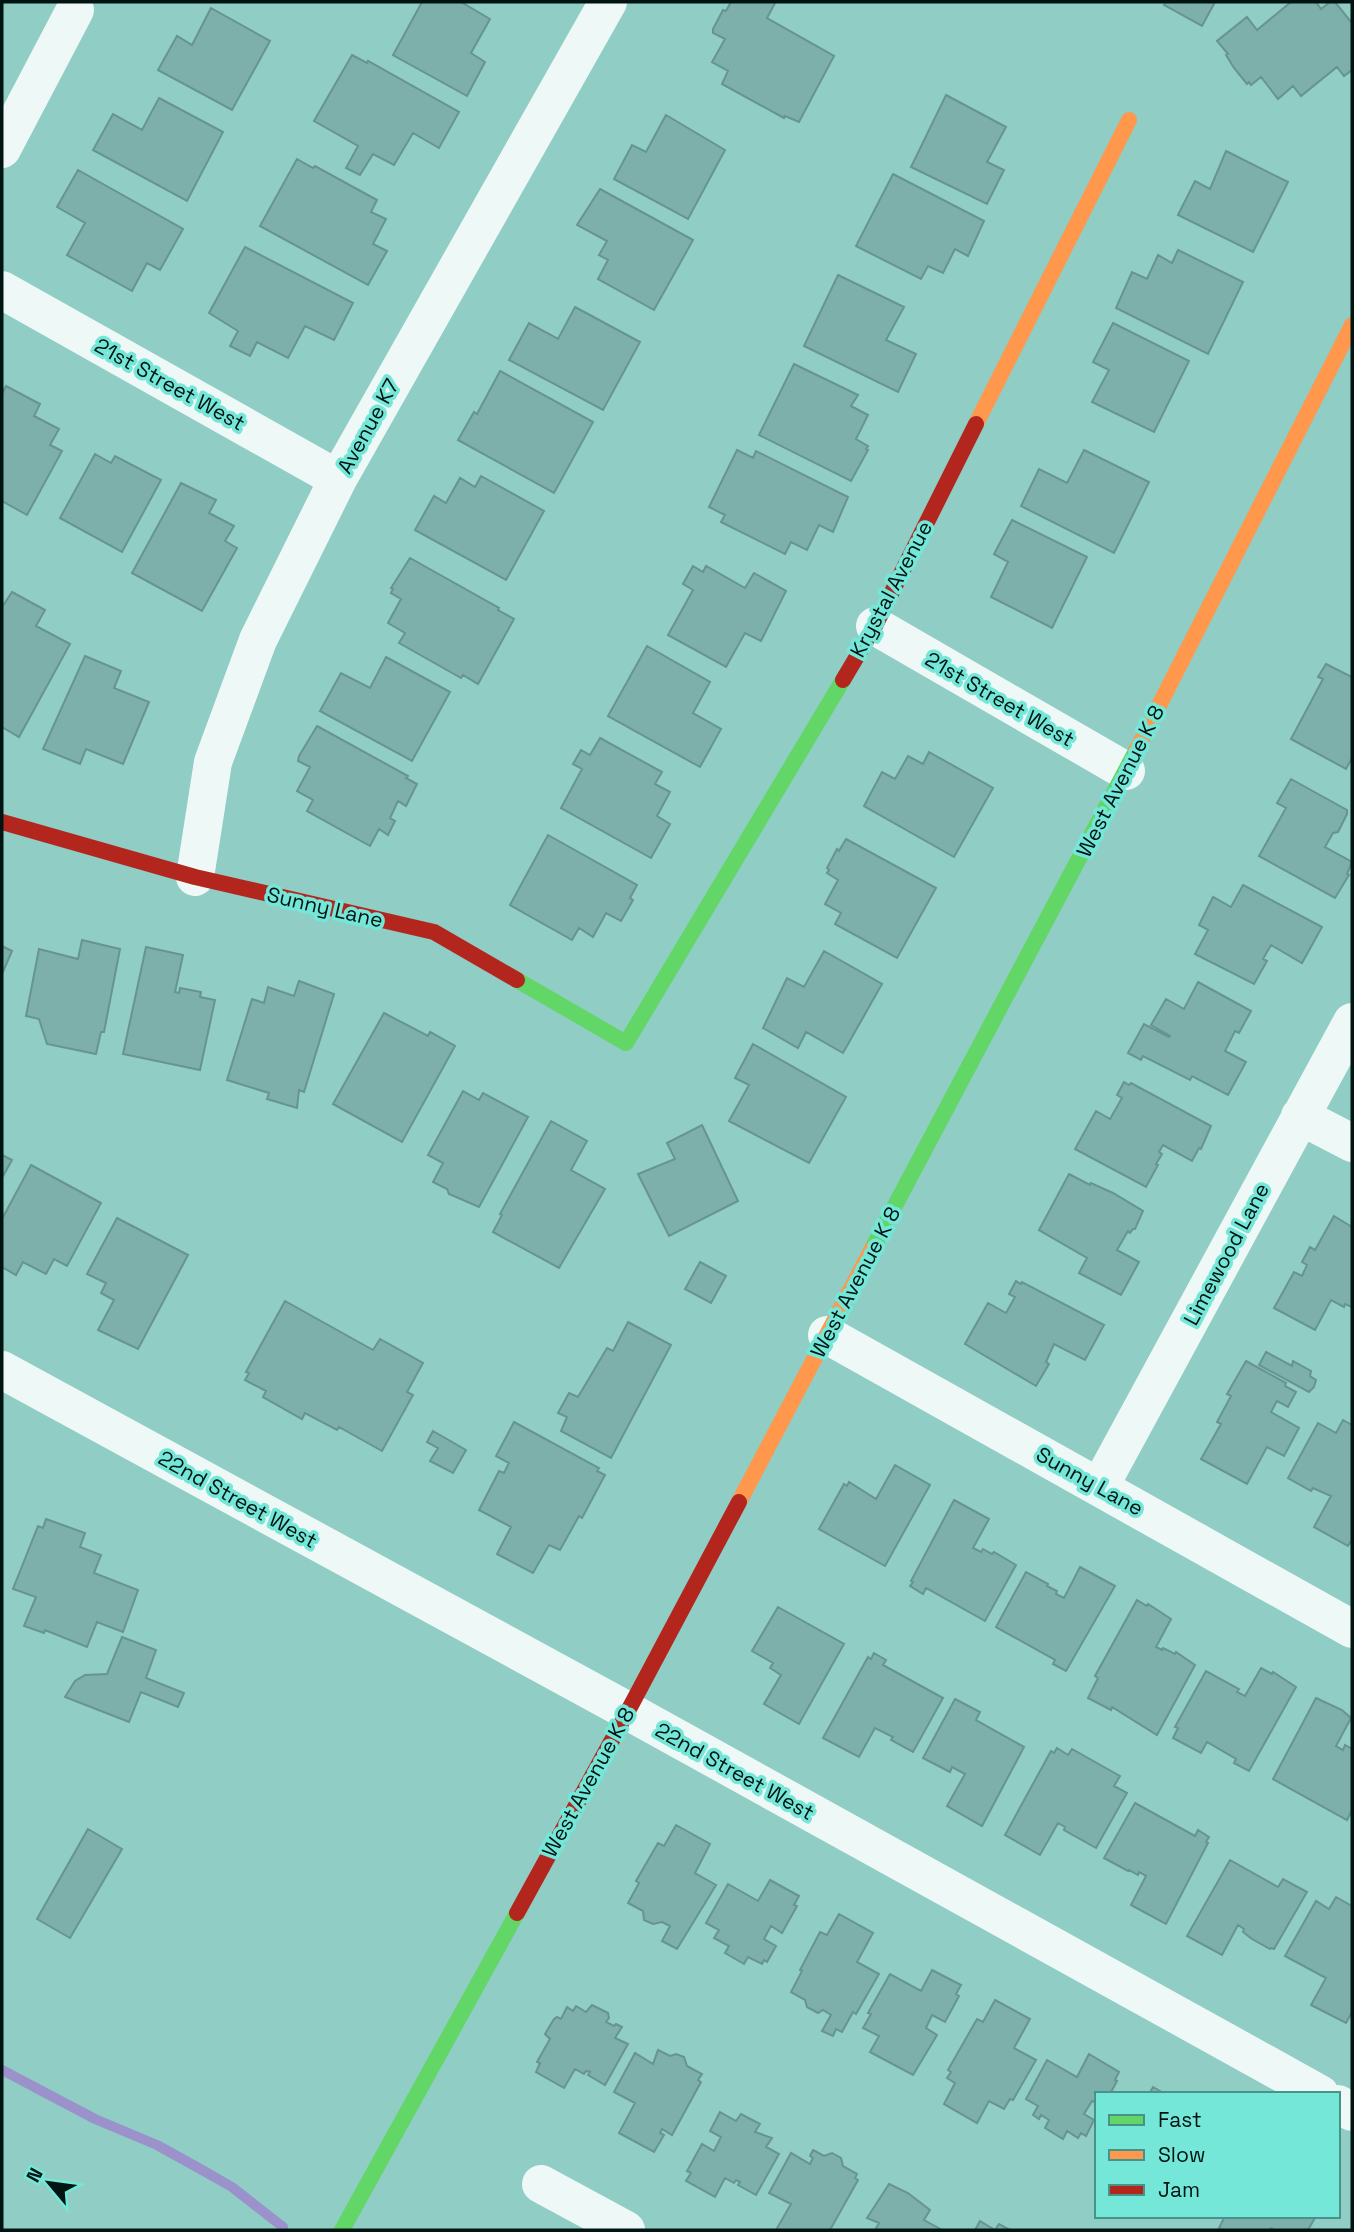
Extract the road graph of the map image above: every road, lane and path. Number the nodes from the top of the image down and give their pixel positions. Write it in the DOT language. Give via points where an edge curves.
graph roads {
  1 [pos="608,2"];
  2 [pos="75,10"];
  3 [pos="1129,120"];
  4 [pos="2,149"];
  5 [pos="2,290"];
  6 [pos="1352,326"];
  7 [pos="338,478"];
  8 [pos="874,626"];
  9 [pos="1126,771"];
  10 [pos="2,822"];
  11 [pos="195,877"];
  12 [pos="1352,1022"];
  13 [pos="626,1043"];
  14 [pos="1300,1116"];
  15 [pos="1352,1143"];
  16 [pos="827,1335"];
  17 [pos="2,1370"];
  18 [pos="1100,1486"];
  19 [pos="1352,1629"];
  20 [pos="628,1711"];
  21 [pos="1316,2092"];
  22 [pos="541,2184"];
  23 [pos="342,2230"];
  24 [pos="625,2230"];
  1 -- 7 [label="street, Avenue K7"];
  2 -- 4 [label="street"];
  3 -- 8 [label="street, Krystal Avenue"];
  5 -- 7 [label="street, 21st Street West"];
  6 -- 9 [label="street, West Avenue K 8"];
  7 -- 11 [label="street, Avenue K7" via="258,640 213,762"];
  8 -- 9 [label="street, 21st Street West"];
  8 -- 13 [label="street, Krystal Avenue"];
  9 -- 16 [label="street, West Avenue K 8"];
  10 -- 11 [label="street, Sunny Lane"];
  11 -- 13 [label="street, Sunny Lane" via="434,932"];
  12 -- 14 [label="street, Limewood Lane"];
  14 -- 15 [label="street"];
  14 -- 18 [label="street, Limewood Lane"];
  16 -- 18 [label="street, Sunny Lane"];
  16 -- 20 [label="street, West Avenue K 8"];
  17 -- 20 [label="street, 22nd Street West"];
  18 -- 19 [label="street, Sunny Lane"];
  20 -- 21 [label="street, 22nd Street West"];
  20 -- 23 [label="street, West Avenue K 8"];
  22 -- 24 [label="street"];
}
